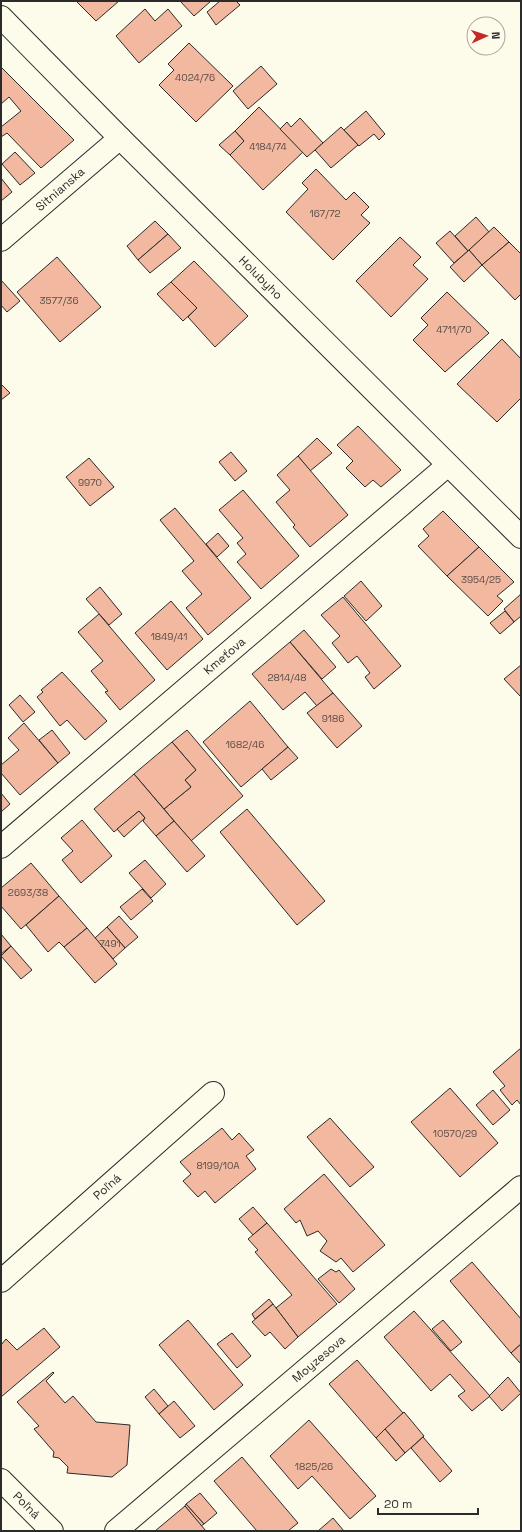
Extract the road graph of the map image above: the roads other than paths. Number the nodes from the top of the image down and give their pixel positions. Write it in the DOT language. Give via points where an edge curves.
graph roads {
  1 [pos="1,17"];
  2 [pos="120,138"];
  3 [pos="1,240"];
  4 [pos="448,465"];
  5 [pos="521,537"];
  6 [pos="1,847"];
  7 [pos="213,1093"];
  8 [pos="521,1187"];
  9 [pos="1,1281"];
  10 [pos="1,1480"];
  11 [pos="52,1531"];
  12 [pos="116,1531"];
  1 -- 2 [label="street, Holubyho"];
  2 -- 3 [label="street, Sitnianska"];
  2 -- 4 [label="street, Holubyho"];
  4 -- 5 [label="street, Holubyho"];
  4 -- 6 [label="street, Kmeťova"];
  7 -- 9 [label="street, Poľná"];
  8 -- 12 [label="street, Moyzesova"];
  10 -- 11 [label="street, Poľná"];
}
